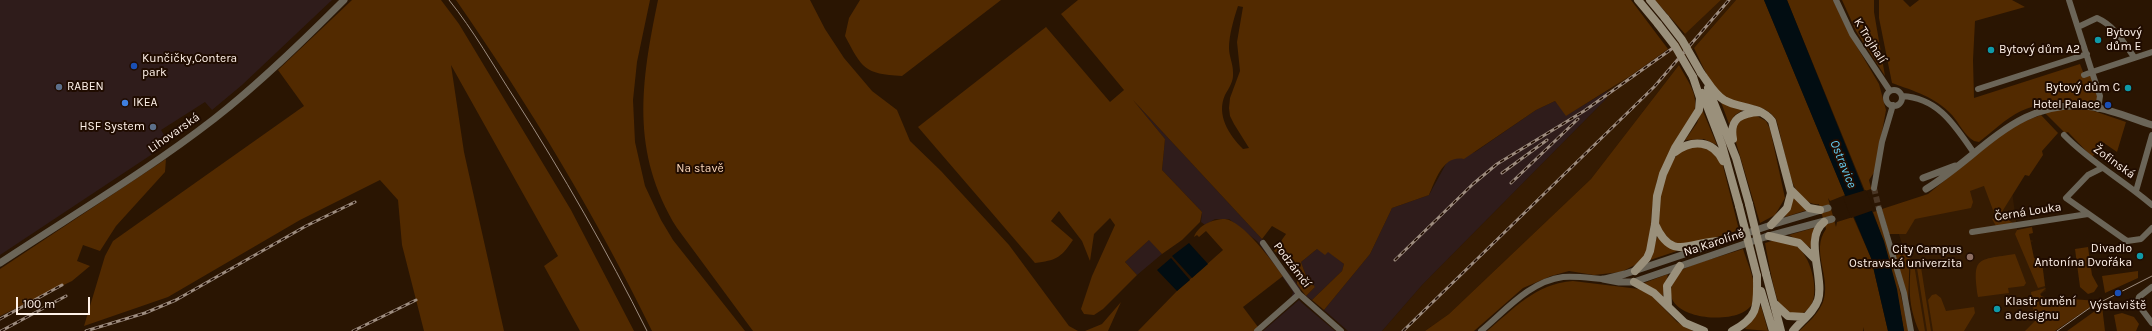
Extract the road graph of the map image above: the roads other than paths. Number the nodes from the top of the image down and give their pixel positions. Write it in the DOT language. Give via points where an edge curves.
graph roads {
  1 [pos="344,0"];
  2 [pos="1638,0"];
  3 [pos="1650,0"];
  4 [pos="1836,0"];
  5 [pos="2069,0"];
  6 [pos="2078,27"];
  7 [pos="2152,52"];
  8 [pos="2087,54"];
  9 [pos="2134,57"];
  10 [pos="2092,72"];
  11 [pos="2084,75"];
  12 [pos="1698,77"];
  13 [pos="1978,89"];
  14 [pos="1890,91"];
  15 [pos="1902,96"];
  16 [pos="1893,105"];
  17 [pos="2098,108"];
  18 [pos="1761,112"];
  19 [pos="2152,125"];
  20 [pos="2064,135"];
  21 [pos="2152,135"];
  22 [pos="1974,154"];
  23 [pos="1671,157"];
  24 [pos="1736,158"];
  25 [pos="1962,162"];
  26 [pos="2102,168"];
  27 [pos="1923,178"];
  28 [pos="1733,182"];
  29 [pos="1874,188"];
  30 [pos="1926,189"];
  31 [pos="1791,190"];
  32 [pos="2136,191"];
  33 [pos="2152,205"];
  34 [pos="1824,209"];
  35 [pos="1879,209"];
  36 [pos="2088,214"];
  37 [pos="1828,220"];
  38 [pos="1655,224"];
  39 [pos="1771,225"];
  40 [pos="2152,228"];
  41 [pos="1972,232"];
  42 [pos="1770,236"];
  43 [pos="1720,241"];
  44 [pos="1263,244"];
  45 [pos="1815,259"];
  46 [pos="0,263"];
  47 [pos="1680,266"];
  48 [pos="1635,271"];
  49 [pos="1757,276"];
  50 [pos="1603,279"];
  51 [pos="1634,282"];
  52 [pos="2152,287"];
  53 [pos="1299,294"];
  54 [pos="1773,301"];
  55 [pos="1668,306"];
  56 [pos="1805,318"];
  57 [pos="2152,323"];
  58 [pos="1257,331"];
  59 [pos="1341,331"];
  60 [pos="1481,331"];
  61 [pos="1704,331"];
  62 [pos="1732,331"];
  63 [pos="1773,331"];
  64 [pos="1781,331"];
  65 [pos="1793,331"];
  66 [pos="1911,331"];
  1 -- 46 [label="street, Lihovarská" via="214,119"];
  2 -- 12 [label="main road, bridge"];
  3 -- 12 [label="main road, bridge" via="1682,40"];
  4 -- 14 [label="street, K Trojhalí" via="1852,34"];
  5 -- 6 [label="street"];
  6 -- 8 [label="street"];
  6 -- 9 [label="street" via="2097,18 2104,21 2111,25"];
  7 -- 9 [label="street"];
  8 -- 10 [label="street"];
  8 -- 13 [label="street"];
  9 -- 10 [label="street"];
  10 -- 11 [label="street"];
  10 -- 17 [label="street" via="2100,96"];
  12 -- 18 [label="main road" via="1722,99"];
  12 -- 23 [label="main road" via="1700,108"];
  12 -- 24 [label="main road"];
  12 -- 28 [label="main road"];
  14 -- 15 [label="street" via="1897,90"];
  14 -- 16 [label="street" via="1887,100"];
  15 -- 16 [label="street" via="1900,103"];
  15 -- 22 [label="street" via="1923,100 1938,108 1953,122"];
  16 -- 29 [label="street" via="1882,142"];
  17 -- 19 [label="street"];
  17 -- 22 [label="street" via="2070,106 2035,112 2008,126"];
  18 -- 24 [label="main road" via="1743,114 1734,122 1732,130"];
  18 -- 31 [label="main road" via="1774,126"];
  20 -- 26 [label="street, Žofinská"];
  21 -- 32 [label="street"];
  22 -- 25 [label="street"];
  23 -- 28 [label="main road" via="1680,148 1689,144 1708,145 1720,155"];
  23 -- 38 [label="main road" via="1658,191"];
  24 -- 54 [label="main road, bridge"];
  25 -- 27 [label="street"];
  25 -- 30 [label="street"];
  26 -- 32 [label="street, Žofinská"];
  26 -- 36 [label="street" via="2088,175 2066,198"];
  28 -- 49 [label="main road, bridge"];
  31 -- 34 [label="main road" via="1808,208"];
  31 -- 39 [label="main road" via="1787,208"];
  32 -- 33 [label="street, Žofinská"];
  34 -- 39 [label="street, Na Karolíně"];
  35 -- 66 [label="street" via="1902,285"];
  36 -- 40 [label="street" via="2127,241 2138,240"];
  36 -- 41 [label="street, Černá Louka"];
  37 -- 42 [label="street, Na Karolíně"];
  37 -- 45 [label="main road" via="1816,235"];
  38 -- 43 [label="main road" via="1662,237 1676,246 1688,248"];
  38 -- 48 [label="main road" via="1649,254"];
  39 -- 43 [label="street, Na Karolíně"];
  42 -- 45 [label="main road" via="1799,243"];
  42 -- 47 [label="street, Na Karolíně"];
  43 -- 48 [label="street, Na Karolíně"];
  44 -- 53 [label="street, Podzámčí"];
  45 -- 56 [label="main road" via="1819,294 1814,308"];
  47 -- 51 [label="street, Na Karolíně"];
  47 -- 55 [label="main road" via="1667,286"];
  48 -- 50 [label="street, Na Karolíně"];
  49 -- 62 [label="main road" via="1757,306 1748,321"];
  49 -- 63 [label="main road"];
  50 -- 51 [label="street, Na Karolíně"];
  50 -- 60 [label="street, Na Karolíně" via="1566,277 1542,284 1520,298"];
  51 -- 55 [label="main road" via="1651,290"];
  52 -- 57 [label="street" via="2137,303"];
  53 -- 58 [label="street"];
  53 -- 59 [label="street, Podzámčí"];
  54 -- 56 [label="main road" via="1787,316"];
  54 -- 64 [label="main road"];
  55 -- 61 [label="main road" via="1684,323"];
  56 -- 65 [label="main road"];
}
